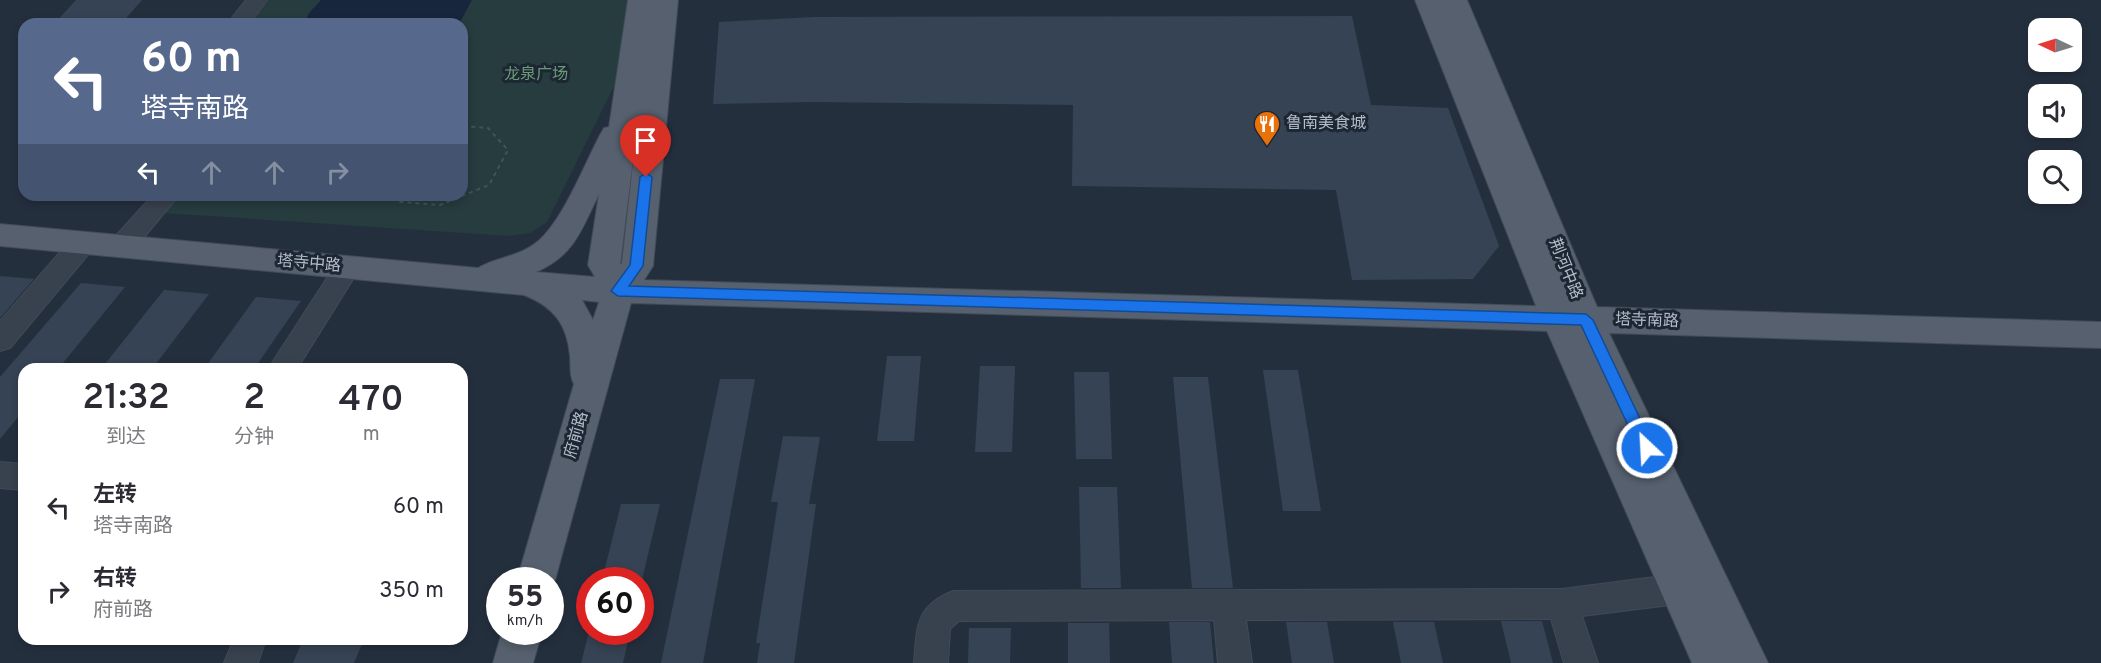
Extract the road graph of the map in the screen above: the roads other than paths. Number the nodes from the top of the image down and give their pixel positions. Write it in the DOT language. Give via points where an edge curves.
graph roads {
  1 [pos="256,0"];
  2 [pos="641,0"];
  3 [pos="666,0"];
  4 [pos="1428,0"];
  5 [pos="1454,0"];
  6 [pos="242,18"];
  7 [pos="625,112"];
  8 [pos="162,201"];
  9 [pos="0,235"];
  10 [pos="83,243"];
  11 [pos="122,246"];
  12 [pos="347,268"];
  13 [pos="467,279"];
  14 [pos="518,283"];
  15 [pos="618,291"];
  16 [pos="1572,319"];
  17 [pos="2101,335"];
  18 [pos="0,340"];
  19 [pos="286,363"];
  20 [pos="586,401"];
  21 [pos="0,475"];
  22 [pos="18,476"];
  23 [pos="540,567"];
  24 [pos="1678,589"];
  25 [pos="1562,604"];
  26 [pos="1228,605"];
  27 [pos="248,645"];
  28 [pos="518,645"];
  29 [pos="241,663"];
  30 [pos="513,663"];
  31 [pos="932,663"];
  32 [pos="1235,663"];
  33 [pos="1581,663"];
  34 [pos="1712,663"];
  35 [pos="1748,663"];
  1 -- 6 [label="street"];
  2 -- 7 [label="main road"];
  3 -- 15 [label="main road, 府前路" via="636,266"];
  4 -- 16 [label="main road, 荆河中路"];
  5 -- 16 [label="main road, 荆河中路"];
  7 -- 13 [label="main road" via="561,240 532,261"];
  7 -- 15 [label="main road" via="604,265"];
  8 -- 11 [label="street"];
  9 -- 10 [label="main road, 塔寺中路"];
  10 -- 11 [label="main road, 塔寺中路"];
  10 -- 18 [label="street"];
  11 -- 12 [label="main road, 塔寺中路"];
  12 -- 13 [label="main road, 塔寺中路"];
  12 -- 19 [label="street"];
  13 -- 14 [label="main road, 塔寺中路"];
  14 -- 15 [label="main road, 塔寺中路"];
  14 -- 20 [label="main road" via="539,287 554,296 581,325 588,360"];
  15 -- 16 [label="main road, 塔寺南路"];
  15 -- 20 [label="main road, 府前路"];
  16 -- 17 [label="main road, 塔寺南路"];
  16 -- 24 [label="main road, 荆河中路"];
  16 -- 35 [label="main road, 荆河中路"];
  20 -- 23 [label="main road, 府前路"];
  21 -- 22 [label="street"];
  24 -- 25 [label="street"];
  24 -- 34 [label="main road, 荆河中路"];
  25 -- 26 [label="street"];
  25 -- 33 [label="street"];
  26 -- 31 [label="street" via="953,606 934,622"];
  26 -- 32 [label="street"];
  27 -- 29 [label="street"];
  28 -- 30 [label="main road"];
}
